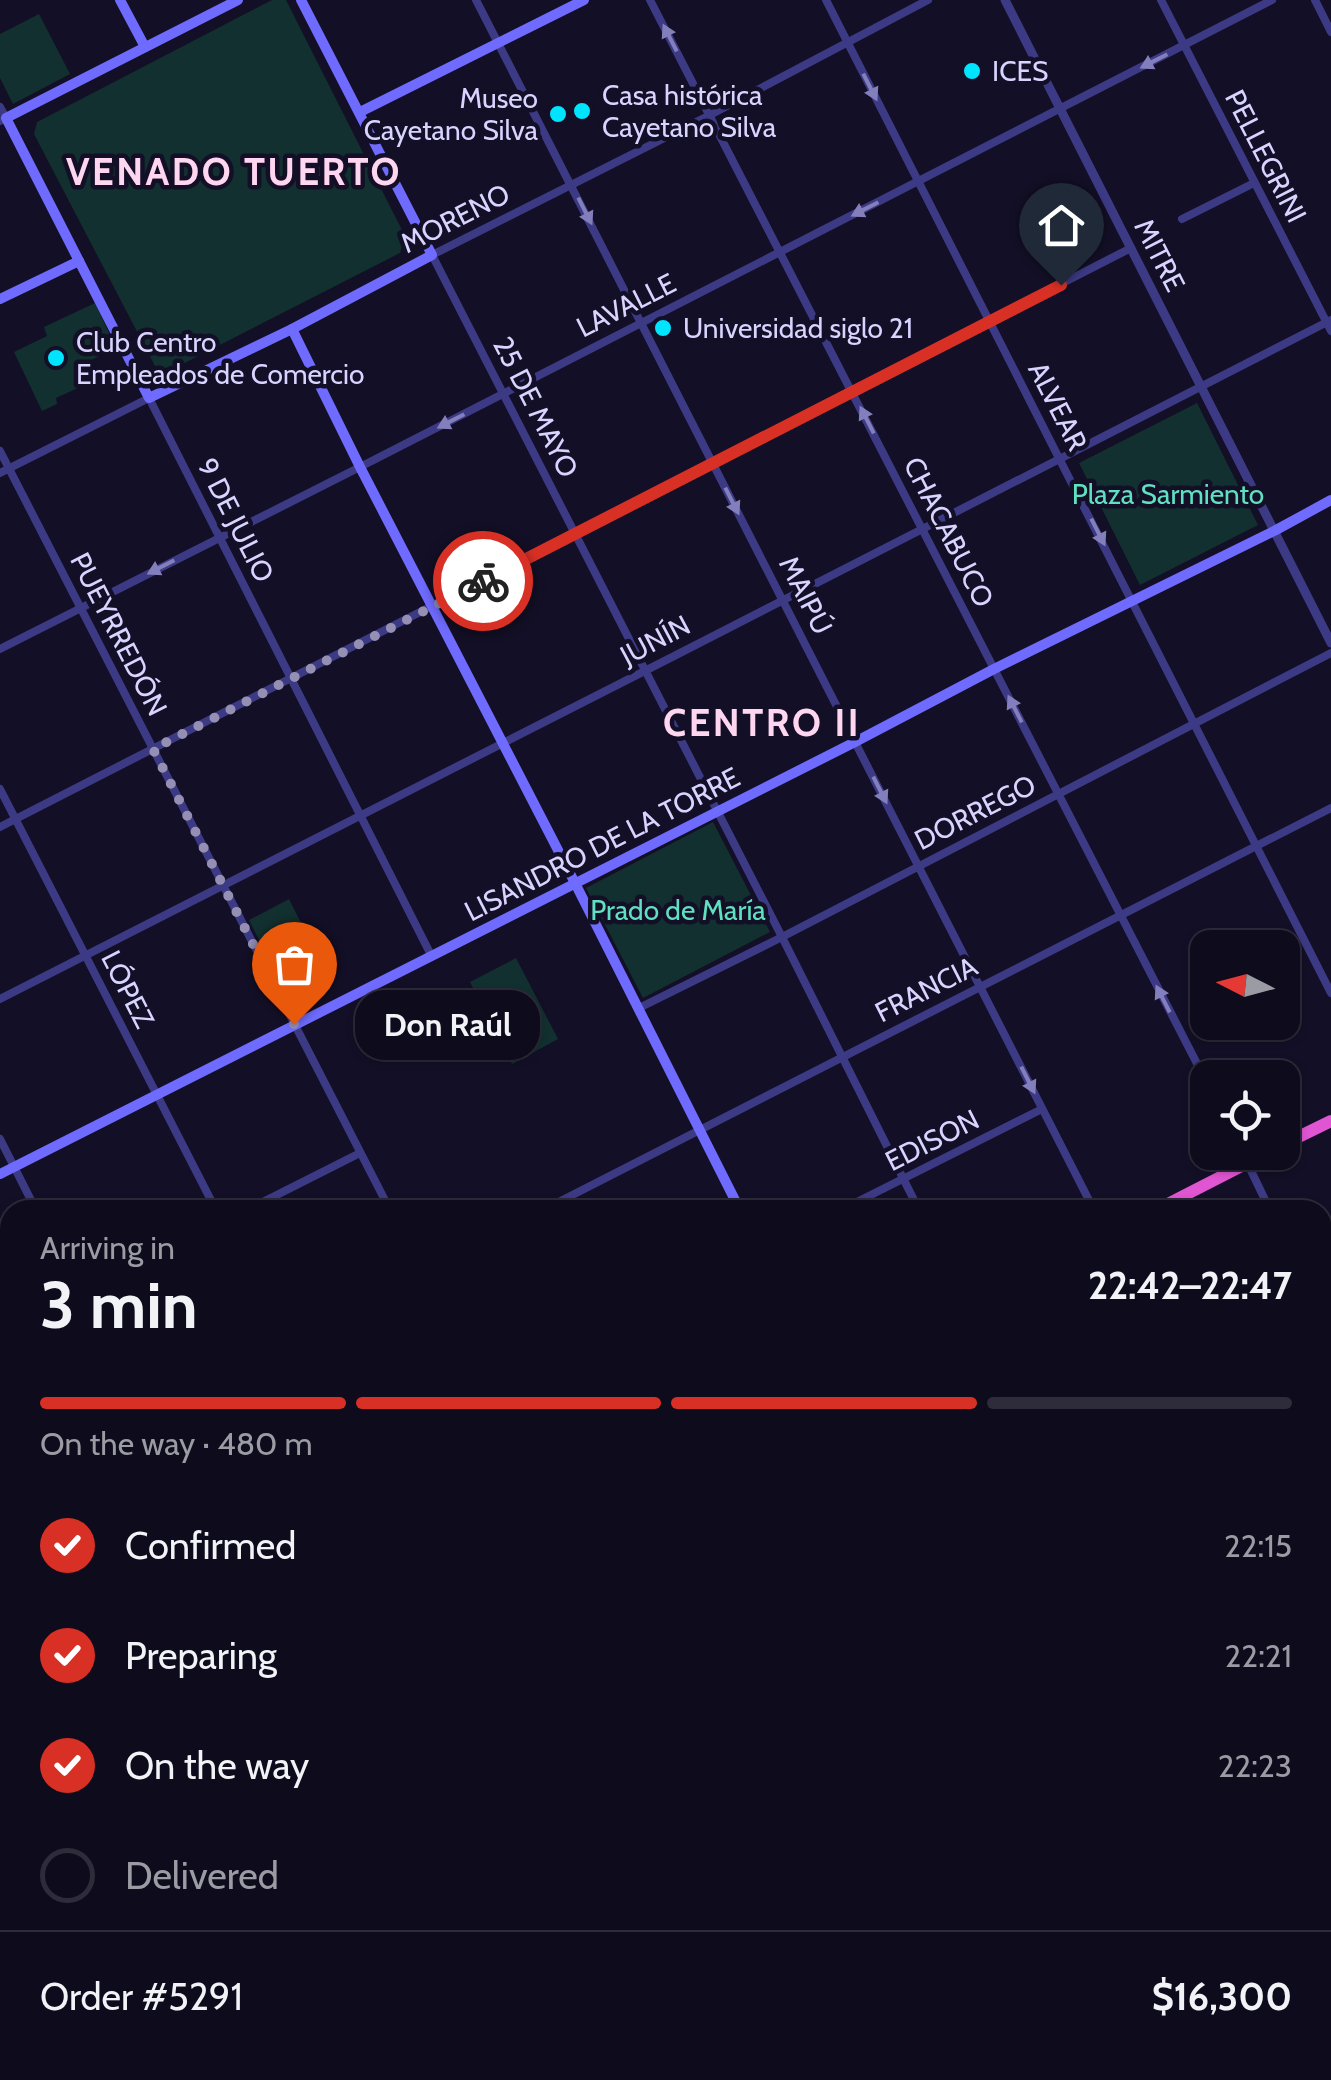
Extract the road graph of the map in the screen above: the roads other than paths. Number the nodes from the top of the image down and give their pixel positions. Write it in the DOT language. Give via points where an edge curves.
graph roads {
  1 [pos="120,0"];
  2 [pos="238,0"];
  3 [pos="301,0"];
  4 [pos="476,0"];
  5 [pos="584,0"];
  6 [pos="650,0"];
  7 [pos="826,0"];
  8 [pos="928,0"];
  9 [pos="1005,0"];
  10 [pos="1161,0"];
  11 [pos="1272,0"];
  12 [pos="1314,0"];
  13 [pos="1331,32"];
  14 [pos="847,41"];
  15 [pos="498,43"];
  16 [pos="1184,45"];
  17 [pos="145,47"];
  18 [pos="0,106"];
  19 [pos="1059,108"];
  20 [pos="360,112"];
  21 [pos="710,114"];
  22 [pos="3,120"];
  23 [pos="919,182"];
  24 [pos="1254,183"];
  25 [pos="572,184"];
  26 [pos="1182,219"];
  27 [pos="1131,248"];
  28 [pos="778,252"];
  29 [pos="432,255"];
  30 [pos="79,261"];
  31 [pos="0,299"];
  32 [pos="641,322"];
  33 [pos="990,322"];
  34 [pos="1330,324"];
  35 [pos="292,328"];
  36 [pos="1201,386"];
  37 [pos="852,392"];
  38 [pos="503,394"];
  39 [pos="150,398"];
  40 [pos="0,452"];
  41 [pos="1060,458"];
  42 [pos="713,464"];
  43 [pos="360,467"];
  44 [pos="4,470"];
  45 [pos="1331,500"];
  46 [pos="922,529"];
  47 [pos="1276,530"];
  48 [pos="575,533"];
  49 [pos="220,537"];
  50 [pos="782,599"];
  51 [pos="1133,601"];
  52 [pos="432,607"];
  53 [pos="80,608"];
  54 [pos="1331,643"];
  55 [pos="0,648"];
  56 [pos="1331,654"];
  57 [pos="994,669"];
  58 [pos="645,671"];
  59 [pos="291,679"];
  60 [pos="1196,724"];
  61 [pos="855,742"];
  62 [pos="503,745"];
  63 [pos="153,749"];
  64 [pos="0,789"];
  65 [pos="1058,795"];
  66 [pos="1331,808"];
  67 [pos="717,811"];
  68 [pos="360,816"];
  69 [pos="16,820"];
  70 [pos="0,827"];
  71 [pos="1258,847"];
  72 [pos="918,866"];
  73 [pos="575,882"];
  74 [pos="223,886"];
  75 [pos="1120,915"];
  76 [pos="782,936"];
  77 [pos="430,955"];
  78 [pos="86,956"];
  79 [pos="980,986"];
  80 [pos="1331,993"];
  81 [pos="0,999"];
  82 [pos="639,1008"];
  83 [pos="294,1024"];
  84 [pos="842,1057"];
  85 [pos="1195,1060"];
  86 [pos="157,1095"];
  87 [pos="1042,1109"];
  88 [pos="1331,1120"];
  89 [pos="700,1130"];
  90 [pos="1300,1136"];
  91 [pos="0,1139"];
  92 [pos="360,1153"];
  93 [pos="14,1166"];
  94 [pos="1224,1170"];
  95 [pos="1251,1170"];
  96 [pos="0,1174"];
  97 [pos="904,1179"];
  98 [pos="31,1200"];
  99 [pos="211,1200"];
  100 [pos="267,1200"];
  101 [pos="385,1200"];
  102 [pos="573,1200"];
  103 [pos="735,1200"];
  104 [pos="862,1200"];
  105 [pos="915,1200"];
  106 [pos="1089,1200"];
  107 [pos="1173,1200"];
  108 [pos="1265,1200"];
  1 -- 17 [label="main road"];
  2 -- 17 [label="main road"];
  3 -- 20 [label="main road, 25 DE MAYO"];
  4 -- 15 [label="street, MAIPÚ"];
  5 -- 15 [label="main road"];
  21 -- 6 [label="street, CHACABUCO, one-way"];
  7 -- 14 [label="street, ALVEAR"];
  8 -- 14 [label="street, MORENO"];
  9 -- 19 [label="street, MITRE"];
  10 -- 16 [label="street, PELLEGRINI"];
  11 -- 16 [label="street, LAVALLE"];
  12 -- 13 [label="street"];
  14 -- 21 [label="street, MORENO"];
  14 -- 23 [label="street, ALVEAR, one-way"];
  15 -- 20 [label="main road"];
  15 -- 25 [label="street, MAIPÚ"];
  16 -- 19 [label="street, LAVALLE, one-way"];
  16 -- 24 [label="street, PELLEGRINI"];
  17 -- 22 [label="main road"];
  18 -- 22 [label="street, 9 DE JULIO"];
  19 -- 23 [label="street, LAVALLE"];
  19 -- 27 [label="street, MITRE"];
  20 -- 29 [label="main road, 25 DE MAYO"];
  21 -- 25 [label="street, MORENO"];
  21 -- 28 [label="street, CHACABUCO"];
  22 -- 30 [label="main road, 9 DE JULIO"];
  23 -- 28 [label="street, LAVALLE, one-way"];
  23 -- 33 [label="street, ALVEAR"];
  24 -- 26 [label="street"];
  24 -- 34 [label="street, PELLEGRINI"];
  25 -- 29 [label="street, MORENO"];
  25 -- 32 [label="street, MAIPÚ, one-way"];
  27 -- 33 [label="street"];
  27 -- 36 [label="street, MITRE"];
  28 -- 32 [label="street, LAVALLE"];
  28 -- 37 [label="street, CHACABUCO"];
  29 -- 35 [label="main road, MORENO"];
  29 -- 38 [label="street, 25 DE MAYO"];
  30 -- 31 [label="main road"];
  30 -- 39 [label="main road, 9 DE JULIO"];
  32 -- 38 [label="street, LAVALLE"];
  32 -- 42 [label="street, MAIPÚ"];
  33 -- 37 [label="street"];
  33 -- 41 [label="street, ALVEAR"];
  34 -- 36 [label="street, JUNÍN"];
  35 -- 39 [label="main road, MORENO"];
  35 -- 43 [label="main road"];
  36 -- 41 [label="street, JUNÍN"];
  36 -- 47 [label="street, MITRE"];
  37 -- 42 [label="street"];
  46 -- 37 [label="street, CHACABUCO, one-way"];
  38 -- 43 [label="street, LAVALLE, one-way"];
  38 -- 48 [label="street, 25 DE MAYO"];
  39 -- 44 [label="street, MORENO"];
  39 -- 49 [label="street, 9 DE JULIO"];
  40 -- 44 [label="street, PUEYRREDÓN"];
  41 -- 46 [label="street, JUNÍN"];
  41 -- 51 [label="street, ALVEAR, one-way"];
  42 -- 48 [label="street"];
  42 -- 50 [label="street, MAIPÚ, one-way"];
  43 -- 49 [label="street, LAVALLE"];
  43 -- 52 [label="main road"];
  44 -- 53 [label="street, PUEYRREDÓN"];
  45 -- 47 [label="main road, LISANDRO DE LA TORRE"];
  46 -- 50 [label="street, JUNÍN"];
  46 -- 57 [label="street, CHACABUCO"];
  47 -- 51 [label="main road, LISANDRO DE LA TORRE"];
  47 -- 54 [label="street, MITRE"];
  48 -- 52 [label="street"];
  48 -- 58 [label="street, 25 DE MAYO"];
  49 -- 53 [label="street, LAVALLE, one-way"];
  49 -- 59 [label="street, 9 DE JULIO"];
  50 -- 58 [label="street, JUNÍN"];
  50 -- 61 [label="street, MAIPÚ"];
  51 -- 57 [label="main road, LISANDRO DE LA TORRE"];
  51 -- 60 [label="street, ALVEAR"];
  52 -- 59 [label="street"];
  52 -- 62 [label="main road"];
  53 -- 55 [label="street, LAVALLE"];
  53 -- 63 [label="street, PUEYRREDÓN"];
  56 -- 60 [label="street, DORREGO"];
  57 -- 61 [label="main road, LISANDRO DE LA TORRE"];
  65 -- 57 [label="street, CHACABUCO, one-way"];
  58 -- 62 [label="street, JUNÍN"];
  58 -- 67 [label="street, 25 DE MAYO"];
  59 -- 63 [label="street"];
  59 -- 68 [label="street, 9 DE JULIO"];
  60 -- 65 [label="street, DORREGO"];
  60 -- 71 [label="street, ALVEAR"];
  61 -- 67 [label="main road, LISANDRO DE LA TORRE"];
  61 -- 72 [label="street, MAIPÚ, one-way"];
  62 -- 68 [label="street, JUNÍN"];
  62 -- 73 [label="main road"];
  63 -- 69 [label="street"];
  63 -- 74 [label="street, PUEYRREDÓN"];
  64 -- 69 [label="street, LÓPEZ"];
  65 -- 72 [label="street, DORREGO"];
  65 -- 75 [label="street, CHACABUCO"];
  66 -- 71 [label="street, FRANCIA"];
  67 -- 73 [label="main road, LISANDRO DE LA TORRE"];
  67 -- 76 [label="street, 25 DE MAYO"];
  68 -- 74 [label="street, JUNÍN"];
  68 -- 77 [label="street, 9 DE JULIO"];
  69 -- 70 [label="street"];
  69 -- 78 [label="street, LÓPEZ"];
  71 -- 75 [label="street, FRANCIA"];
  71 -- 80 [label="street, ALVEAR"];
  72 -- 76 [label="street, DORREGO"];
  72 -- 79 [label="street, MAIPÚ"];
  73 -- 77 [label="main road, LISANDRO DE LA TORRE"];
  73 -- 82 [label="main road"];
  74 -- 78 [label="street, JUNÍN"];
  74 -- 83 [label="street, PUEYRREDÓN"];
  75 -- 79 [label="street, FRANCIA"];
  85 -- 75 [label="street, CHACABUCO, one-way"];
  76 -- 82 [label="street, DORREGO"];
  76 -- 84 [label="street, 25 DE MAYO"];
  77 -- 83 [label="main road, LISANDRO DE LA TORRE"];
  78 -- 81 [label="street, JUNÍN"];
  78 -- 86 [label="street, LÓPEZ"];
  79 -- 84 [label="street, FRANCIA"];
  79 -- 87 [label="street, MAIPÚ, one-way"];
  82 -- 89 [label="main road"];
  83 -- 86 [label="main road, LISANDRO DE LA TORRE"];
  83 -- 92 [label="street, PUEYRREDÓN"];
  84 -- 89 [label="street, FRANCIA"];
  84 -- 97 [label="street, 25 DE MAYO"];
  86 -- 93 [label="main road, LISANDRO DE LA TORRE"];
  86 -- 99 [label="street, LÓPEZ"];
  87 -- 97 [label="street, EDISON"];
  87 -- 106 [label="street, MAIPÚ"];
  88 -- 90 [label="highway"];
  89 -- 102 [label="street, FRANCIA"];
  89 -- 103 [label="main road"];
  91 -- 93 [label="street"];
  92 -- 100 [label="street"];
  92 -- 101 [label="street, PUEYRREDÓN"];
  93 -- 96 [label="main road, LISANDRO DE LA TORRE"];
  93 -- 98 [label="street"];
  94 -- 107 [label="highway"];
  95 -- 108 [label="street"];
  97 -- 104 [label="street, EDISON"];
  97 -- 105 [label="street, 25 DE MAYO"];
}
